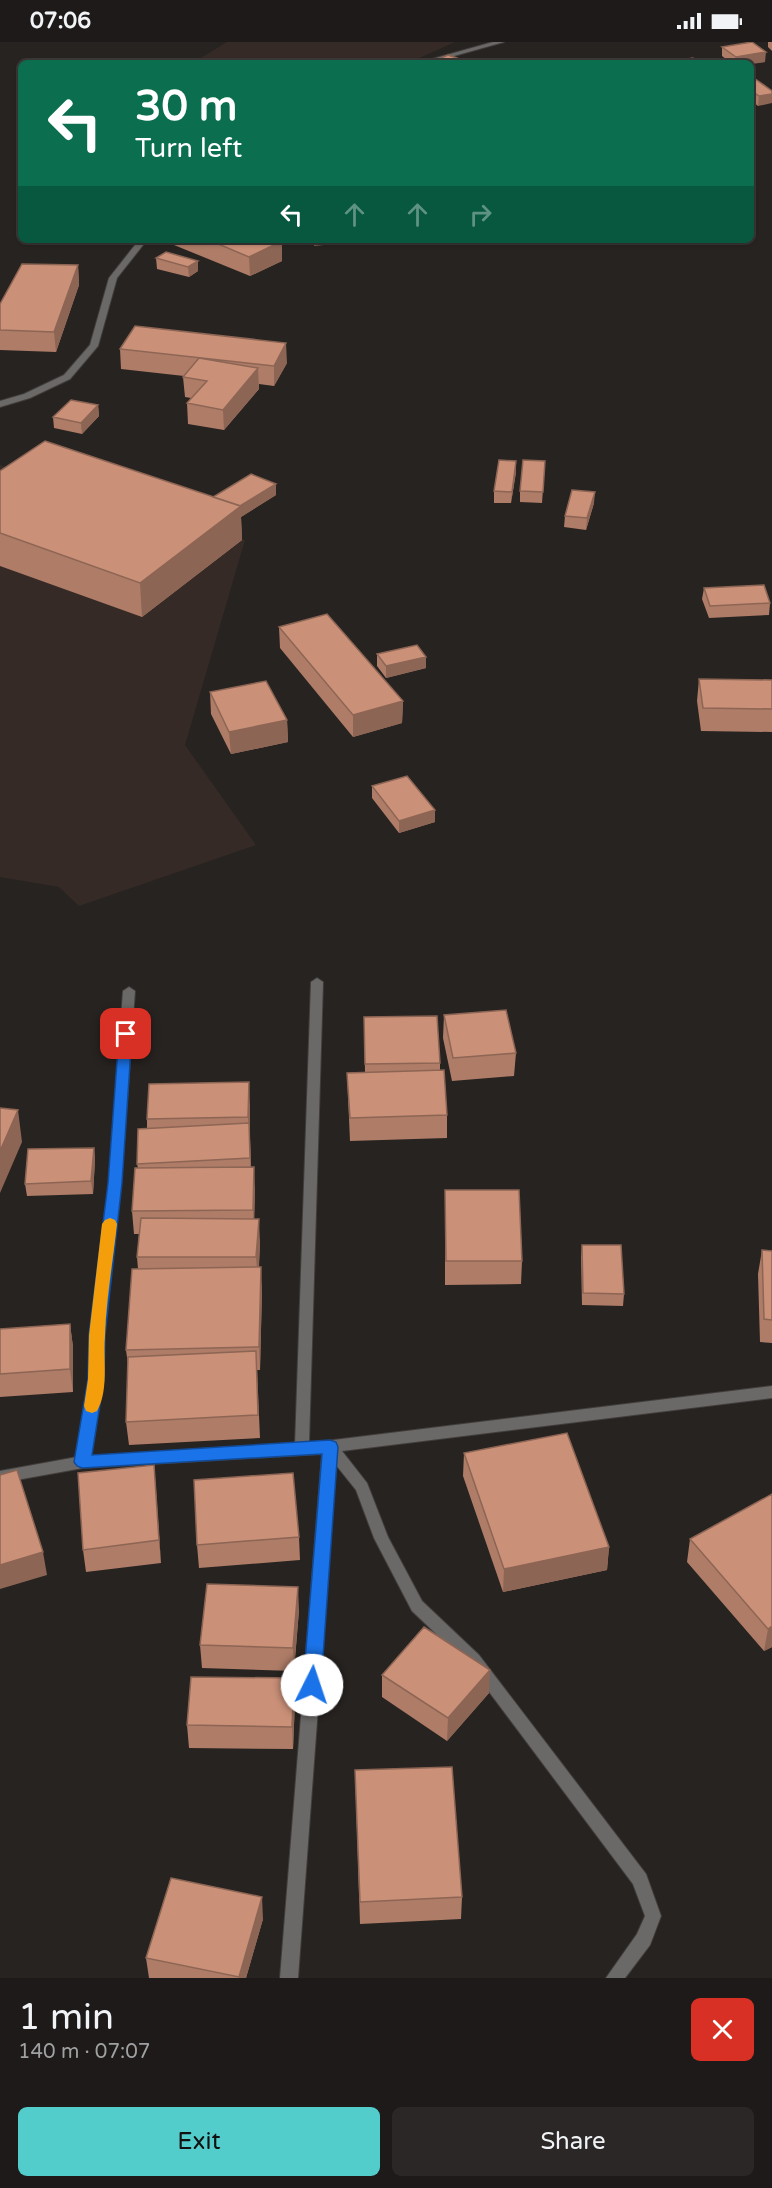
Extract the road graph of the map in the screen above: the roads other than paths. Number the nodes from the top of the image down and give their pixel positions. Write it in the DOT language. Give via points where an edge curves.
graph roads {
  1 [pos="501,42"];
  2 [pos="432,60"];
  3 [pos="141,243"];
  4 [pos="0,404"];
  5 [pos="317,982"];
  6 [pos="129,991"];
  7 [pos="772,1392"];
  8 [pos="330,1447"];
  9 [pos="302,1450"];
  10 [pos="82,1462"];
  11 [pos="0,1477"];
  12 [pos="289,1978"];
  13 [pos="615,1978"];
  1 -- 2 [label="street"];
  3 -- 4 [label="street" via="113,278 94,346 67,377"];
  5 -- 9 [label="street"];
  6 -- 10 [label="street" via="96,1379"];
  7 -- 8 [label="street"];
  8 -- 9 [label="street"];
  8 -- 12 [label="street"];
  8 -- 13 [label="street" via="362,1487 381,1538 417,1606 474,1660 640,1880 653,1916 644,1939"];
  9 -- 10 [label="street"];
  10 -- 11 [label="street"];
}
